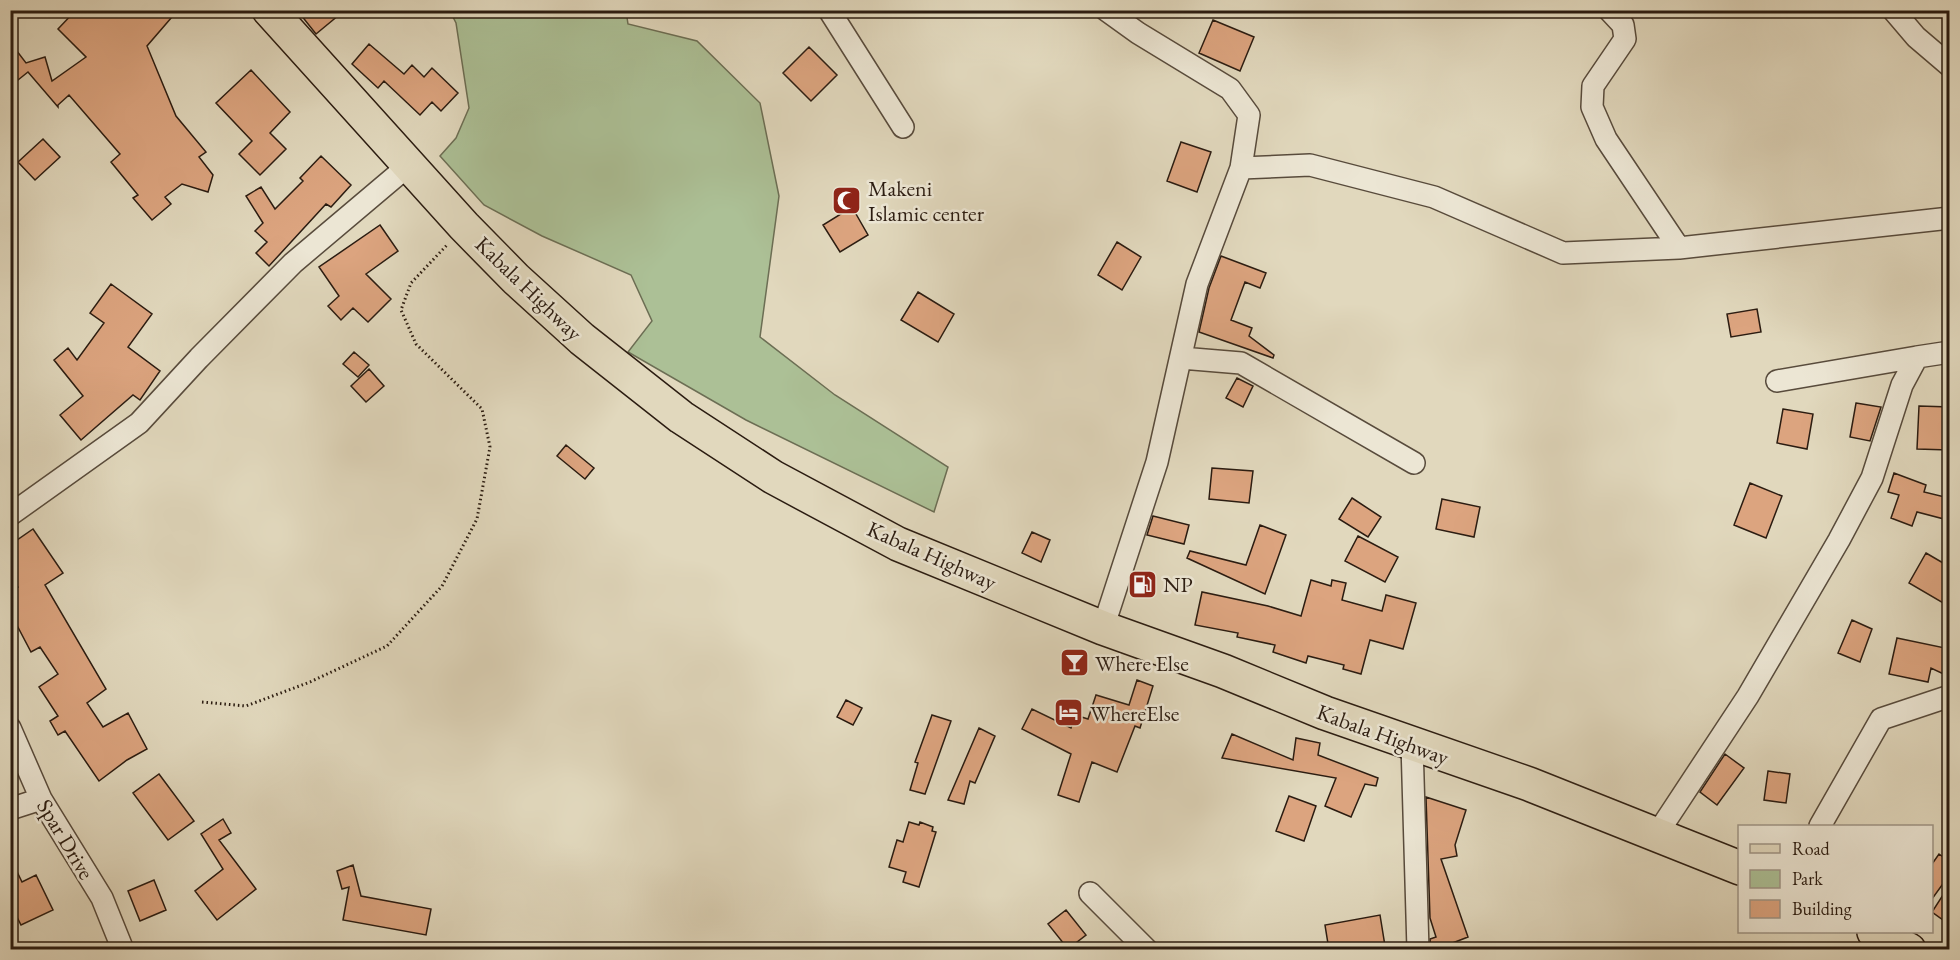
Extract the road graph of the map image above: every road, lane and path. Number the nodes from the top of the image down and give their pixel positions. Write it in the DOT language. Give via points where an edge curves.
graph roads {
  1 [pos="269,10"];
  2 [pos="829,10"];
  3 [pos="1106,10"];
  4 [pos="1609,10"];
  5 [pos="1893,10"];
  6 [pos="1950,66"];
  7 [pos="903,127"];
  8 [pos="409,165"];
  9 [pos="1241,168"];
  10 [pos="1950,218"];
  11 [pos="464,226"];
  12 [pos="1679,248"];
  13 [pos="1950,352"];
  14 [pos="1917,357"];
  15 [pos="1181,358"];
  16 [pos="1777,381"];
  17 [pos="1414,463"];
  18 [pos="10,515"];
  19 [pos="1103,628"];
  20 [pos="1950,696"];
  21 [pos="202,702"];
  22 [pos="10,728"];
  23 [pos="1412,744"];
  24 [pos="41,799"];
  25 [pos="10,809"];
  26 [pos="1821,825"];
  27 [pos="1657,834"];
  28 [pos="1738,866"];
  29 [pos="1090,893"];
  30 [pos="1876,933"];
  31 [pos="123,950"];
  32 [pos="1147,950"];
  33 [pos="1418,950"];
  34 [pos="1909,950"];
  1 -- 8 [label="main road, Kabala Highway"];
  2 -- 7 [label="street"];
  3 -- 9 [label="street" via="1230,89 1249,115"];
  4 -- 12 [label="street" via="1623,25 1626,39 1593,86 1592,107 1606,139"];
  5 -- 6 [label="street" via="1916,37"];
  8 -- 11 [label="main road, Kabala Highway"];
  8 -- 18 [label="street" via="293,263 139,423"];
  9 -- 12 [label="street" via="1310,165 1412,191 1563,254"];
  9 -- 15 [label="street" via="1197,284"];
  10 -- 12 [label="street"];
  11 -- 19 [label="main road, Kabala Highway" via="582,339 681,417 773,477 898,544"];
  11 -- 21 [label="path" via="411,283 401,310 416,344 482,409 490,447 477,519 442,586 387,646 246,706"];
  13 -- 14 [label="street"];
  14 -- 16 [label="street"];
  14 -- 27 [label="street" via="1902,385 1872,478 1839,540 1748,696"];
  15 -- 17 [label="street" via="1241,363"];
  15 -- 19 [label="street" via="1157,462"];
  19 -- 23 [label="main road, Kabala Highway"];
  20 -- 26 [label="street" via="1881,719"];
  22 -- 24 [label="street, Spar Drive"];
  23 -- 27 [label="main road, Kabala Highway"];
  23 -- 33 [label="street"];
  24 -- 25 [label="street"];
  24 -- 31 [label="street, Spar Drive" via="102,898"];
  27 -- 28 [label="main road, Kabala Highway"];
  29 -- 32 [label="street"];
  30 -- 34 [label="main road"];
}
